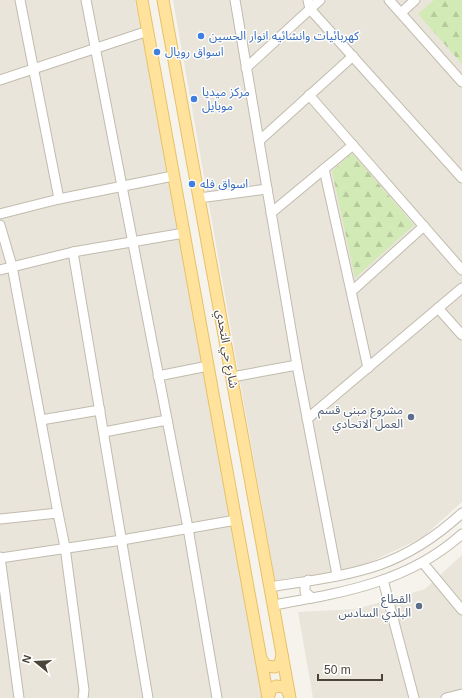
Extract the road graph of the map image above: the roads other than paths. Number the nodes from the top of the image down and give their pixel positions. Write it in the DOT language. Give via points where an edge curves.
graph roads {
  1 [pos="20,0"];
  2 [pos="86,0"];
  3 [pos="142,0"];
  4 [pos="163,0"];
  5 [pos="235,0"];
  6 [pos="320,0"];
  7 [pos="389,0"];
  8 [pos="415,0"];
  9 [pos="309,4"];
  10 [pos="400,13"];
  11 [pos="148,31"];
  12 [pos="95,49"];
  13 [pos="353,56"];
  14 [pos="246,68"];
  15 [pos="35,69"];
  16 [pos="0,80"];
  17 [pos="462,82"];
  18 [pos="309,95"];
  19 [pos="259,141"];
  20 [pos="353,145"];
  21 [pos="324,169"];
  22 [pos="173,176"];
  23 [pos="462,178"];
  24 [pos="122,187"];
  25 [pos="267,189"];
  26 [pos="199,198"];
  27 [pos="59,199"];
  28 [pos="271,213"];
  29 [pos="0,214"];
  30 [pos="0,225"];
  31 [pos="424,226"];
  32 [pos="184,233"];
  33 [pos="132,242"];
  34 [pos="73,252"];
  35 [pos="12,266"];
  36 [pos="0,270"];
  37 [pos="462,270"];
  38 [pos="462,288"];
  39 [pos="352,291"];
  40 [pos="438,308"];
  41 [pos="462,335"];
  42 [pos="297,365"];
  43 [pos="208,366"];
  44 [pos="368,368"];
  45 [pos="158,376"];
  46 [pos="232,377"];
  47 [pos="100,410"];
  48 [pos="41,420"];
  49 [pos="167,420"];
  50 [pos="307,420"];
  51 [pos="104,432"];
  52 [pos="58,512"];
  53 [pos="462,513"];
  54 [pos="0,518"];
  55 [pos="236,520"];
  56 [pos="188,528"];
  57 [pos="462,534"];
  58 [pos="122,540"];
  59 [pos="65,548"];
  60 [pos="0,557"];
  61 [pos="422,563"];
  62 [pos="337,575"];
  63 [pos="308,580"];
  64 [pos="383,580"];
  65 [pos="270,587"];
  66 [pos="312,598"];
  67 [pos="274,605"];
  68 [pos="462,610"];
  69 [pos="282,655"];
  70 [pos="261,658"];
  71 [pos="462,694"];
  72 [pos="290,696"];
  73 [pos="19,698"];
  74 [pos="83,698"];
  75 [pos="148,698"];
  76 [pos="217,698"];
  77 [pos="268,698"];
  78 [pos="414,698"];
  79 [pos="446,698"];
  1 -- 15 [label="street"];
  2 -- 12 [label="street"];
  3 -- 11 [label="main road, شارع حي التحدي"];
  4 -- 26 [label="main road, شارع حي التحدي"];
  5 -- 14 [label="street"];
  6 -- 9 [label="street"];
  7 -- 10 [label="street"];
  8 -- 10 [label="street"];
  9 -- 13 [label="street"];
  9 -- 14 [label="street"];
  10 -- 17 [label="street"];
  11 -- 12 [label="street"];
  11 -- 22 [label="main road, شارع حي التحدي"];
  12 -- 15 [label="street"];
  12 -- 24 [label="street"];
  13 -- 18 [label="street"];
  13 -- 23 [label="street"];
  14 -- 19 [label="street"];
  15 -- 16 [label="street"];
  15 -- 27 [label="street"];
  18 -- 19 [label="street"];
  18 -- 20 [label="street"];
  19 -- 25 [label="street"];
  20 -- 21 [label="street"];
  20 -- 31 [label="street"];
  21 -- 28 [label="street"];
  21 -- 39 [label="street"];
  22 -- 24 [label="street"];
  22 -- 32 [label="main road, شارع حي التحدي"];
  24 -- 27 [label="street"];
  24 -- 33 [label="street"];
  25 -- 26 [label="street"];
  25 -- 28 [label="street"];
  26 -- 46 [label="main road, شارع حي التحدي"];
  27 -- 29 [label="street"];
  28 -- 42 [label="street"];
  30 -- 35 [label="street"];
  31 -- 37 [label="street"];
  31 -- 39 [label="street"];
  32 -- 33 [label="street"];
  32 -- 43 [label="main road, شارع حي التحدي"];
  33 -- 34 [label="street"];
  33 -- 45 [label="street"];
  34 -- 35 [label="street"];
  34 -- 47 [label="street"];
  35 -- 36 [label="street"];
  35 -- 48 [label="street"];
  38 -- 40 [label="street"];
  39 -- 44 [label="street"];
  40 -- 41 [label="street"];
  40 -- 44 [label="street"];
  42 -- 46 [label="street"];
  42 -- 50 [label="street"];
  43 -- 45 [label="street"];
  43 -- 55 [label="main road, شارع حي التحدي"];
  44 -- 50 [label="street"];
  45 -- 49 [label="street"];
  46 -- 65 [label="main road, شارع حي التحدي"];
  47 -- 48 [label="street"];
  47 -- 51 [label="street"];
  48 -- 52 [label="street"];
  49 -- 51 [label="street"];
  49 -- 56 [label="street"];
  50 -- 62 [label="street"];
  51 -- 58 [label="street"];
  52 -- 54 [label="street"];
  52 -- 59 [label="street"];
  53 -- 62 [label="street" via="431,538 396,557 378,565"];
  55 -- 56 [label="street"];
  55 -- 70 [label="main road, شارع حي التحدي"];
  56 -- 58 [label="street"];
  56 -- 76 [label="street"];
  57 -- 61 [label="street"];
  58 -- 59 [label="street"];
  58 -- 75 [label="street"];
  59 -- 60 [label="street"];
  59 -- 74 [label="street"];
  60 -- 73 [label="street"];
  61 -- 64 [label="street"];
  61 -- 68 [label="street"];
  62 -- 63 [label="street"];
  63 -- 65 [label="street"];
  63 -- 66 [label="street" via="305,592"];
  64 -- 66 [label="street"];
  64 -- 78 [label="street"];
  65 -- 67 [label="main road, شارع حي التحدي"];
  66 -- 67 [label="street"];
  67 -- 69 [label="main road, شارع حي التحدي"];
  69 -- 70 [label="main road" via="280,664 272,668 264,664"];
  69 -- 72 [label="main road, شارع حي التحدي"];
  70 -- 77 [label="main road, شارع حي التحدي"];
  71 -- 79 [label="street"];
  72 -- 77 [label="main road" via="287,689 279,685 271,689"];
}
